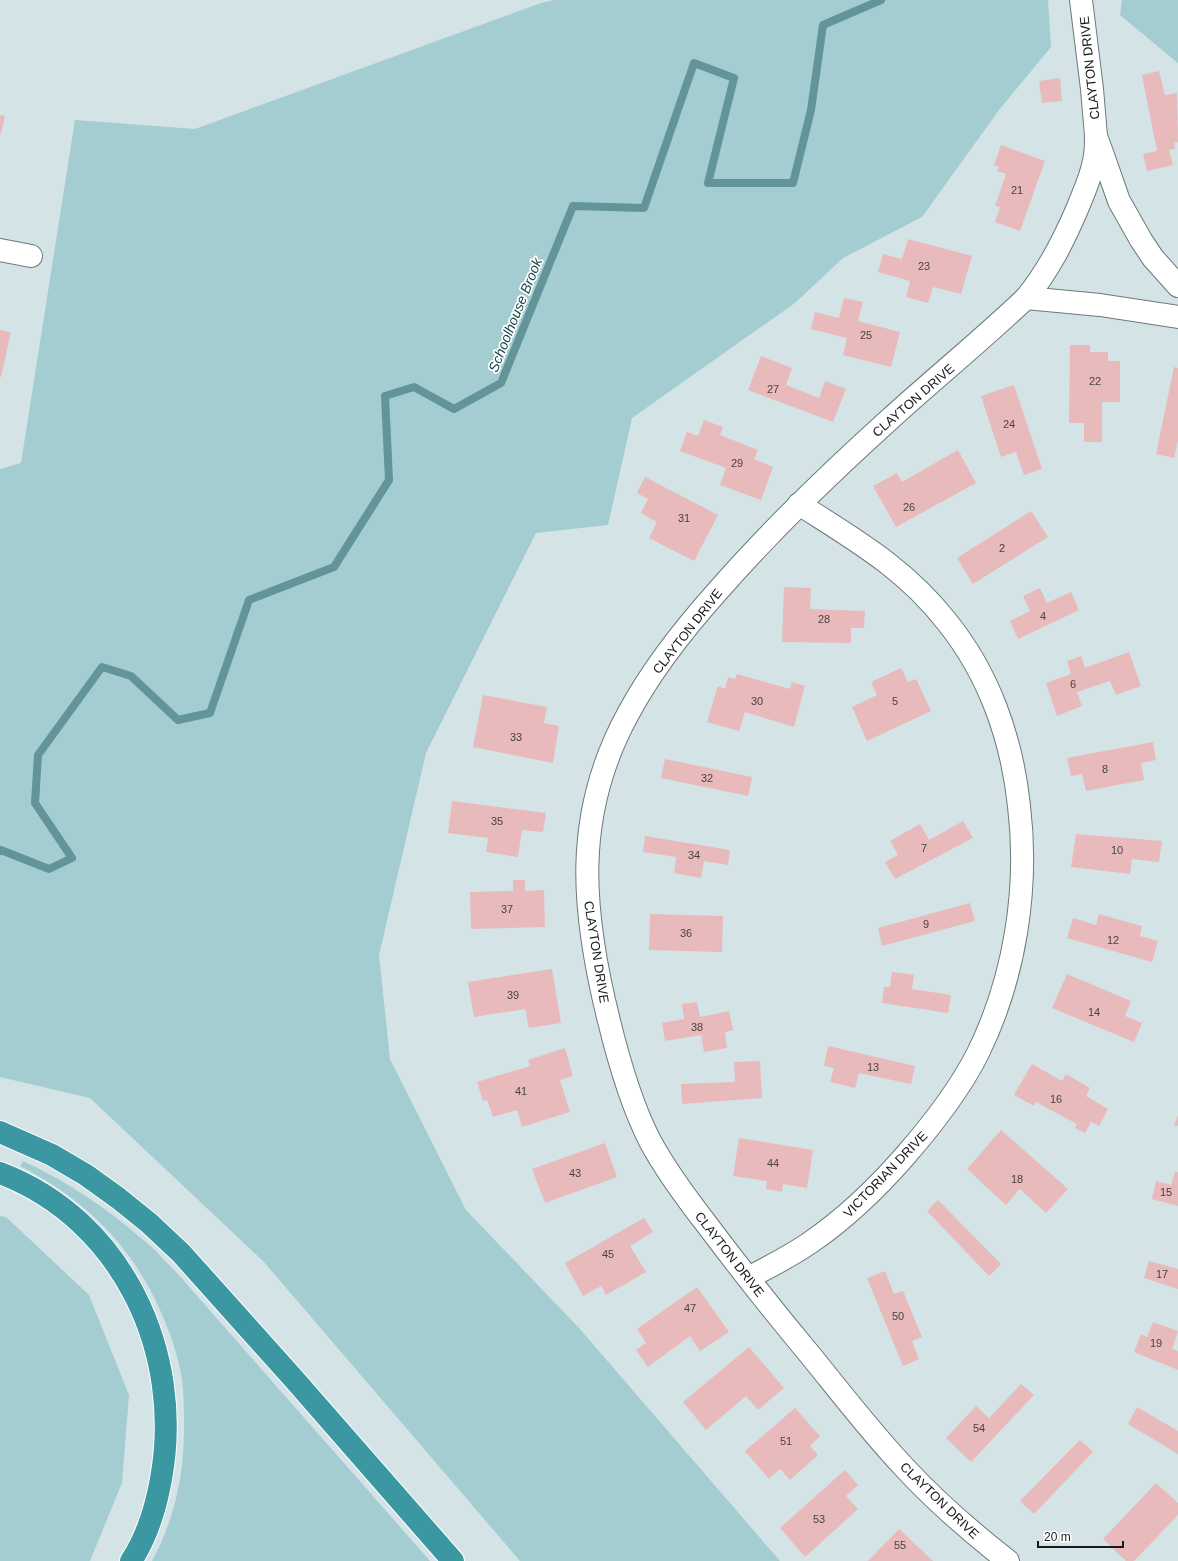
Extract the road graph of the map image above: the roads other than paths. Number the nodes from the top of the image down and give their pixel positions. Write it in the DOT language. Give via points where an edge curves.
graph roads {
  1 [pos="1081,0"];
  2 [pos="1096,136"];
  3 [pos="0,250"];
  4 [pos="31,256"];
  5 [pos="1178,286"];
  6 [pos="1026,298"];
  7 [pos="1178,317"];
  8 [pos="799,504"];
  9 [pos="0,1132"];
  10 [pos="0,1173"];
  11 [pos="748,1278"];
  12 [pos="131,1561"];
  13 [pos="453,1561"];
  14 [pos="1008,1561"];
  1 -- 2 [label="street, CLAYTON DRIVE"];
  2 -- 5 [label="street, CLAYTON DRIVE" via="1111,180 1130,220 1153,258"];
  2 -- 6 [label="street, CLAYTON DRIVE" via="1095,159 1090,178 1067,232 1053,261"];
  3 -- 4 [label="street"];
  6 -- 7 [label="street" via="1094,304"];
  6 -- 8 [label="street, CLAYTON DRIVE"];
  8 -- 11 [label="street, CLAYTON DRIVE" via="742,564 660,661 628,714 604,768 589,826 587,889 596,966 616,1050 631,1097 650,1140 671,1176"];
  8 -- 11 [label="street, VICTORIAN DRIVE" via="880,556 916,586 948,622 977,667 1002,722 1011,756 1022,826 1020,896 1007,973 994,1014 978,1054 954,1094 895,1168 841,1220 811,1243"];
  9 -- 13 [label="highway" via="52,1155 86,1175 149,1223 181,1253"];
  10 -- 12 [label="highway" via="42,1194 70,1214 95,1237 116,1263 149,1324 159,1358 165,1393 164,1462 158,1497 147,1529"];
  11 -- 14 [label="street, CLAYTON DRIVE" via="901,1465 943,1507"];
}
